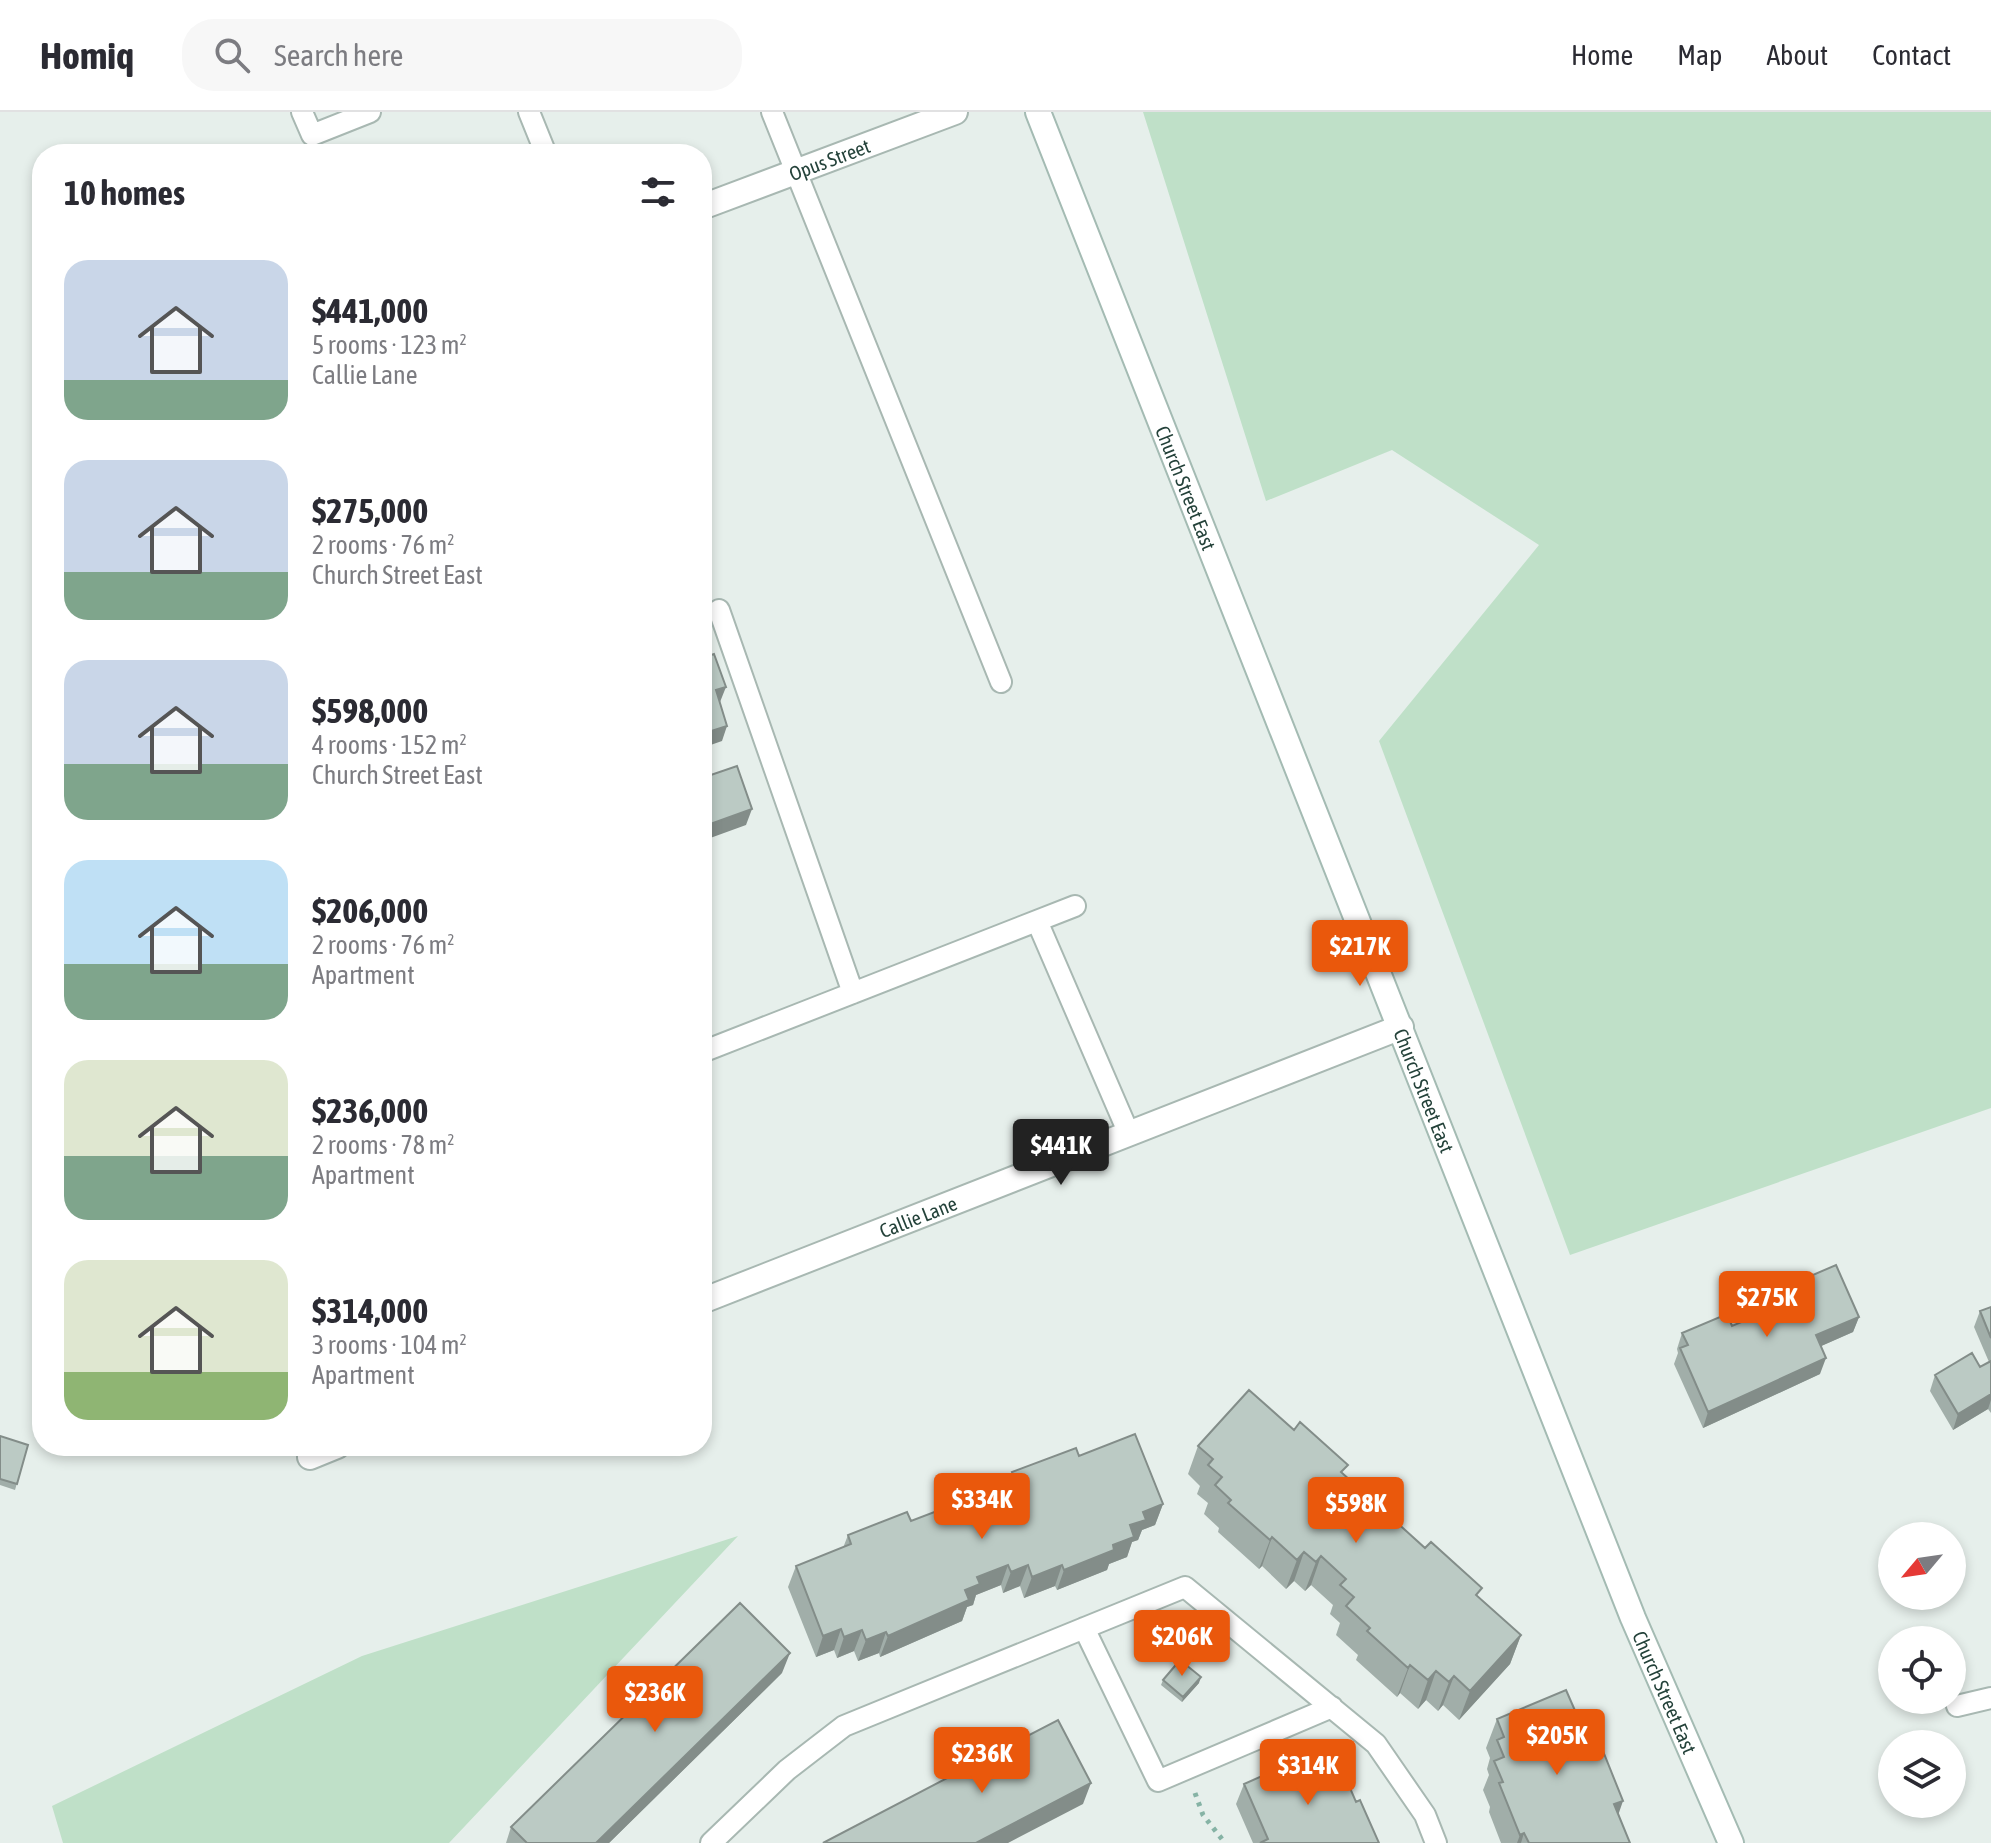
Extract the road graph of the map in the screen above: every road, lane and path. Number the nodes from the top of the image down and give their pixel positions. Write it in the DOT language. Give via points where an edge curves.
graph roads {
  1 [pos="302,112"];
  2 [pos="370,112"];
  3 [pos="529,112"];
  4 [pos="772,112"];
  5 [pos="955,112"];
  6 [pos="1038,112"];
  7 [pos="542,144"];
  8 [pos="797,173"];
  9 [pos="712,203"];
  10 [pos="719,610"];
  11 [pos="1001,682"];
  12 [pos="1075,906"];
  13 [pos="1037,921"];
  14 [pos="853,993"];
  15 [pos="1401,1027"];
  16 [pos="712,1048"];
  17 [pos="1129,1134"];
  18 [pos="712,1297"];
  19 [pos="1084,1628"];
  20 [pos="1991,1698"];
  21 [pos="1966,1704"];
  22 [pos="1332,1707"];
  23 [pos="1187,1769"];
  24 [pos="711,1843"];
  25 [pos="1225,1843"];
  26 [pos="1436,1843"];
  27 [pos="1731,1843"];
  1 -- 2 [label="lane" via="312,135"];
  3 -- 7 [label="lane"];
  4 -- 8 [label="lane"];
  5 -- 8 [label="main road, Opus Street"];
  6 -- 15 [label="main road, Church Street East"];
  8 -- 9 [label="main road, Opus Street"];
  8 -- 11 [label="lane"];
  10 -- 14 [label="lane"];
  12 -- 13 [label="lane"];
  13 -- 14 [label="lane"];
  13 -- 17 [label="lane"];
  14 -- 16 [label="lane"];
  15 -- 17 [label="main road, Callie Lane"];
  15 -- 27 [label="main road, Church Street East" via="1633,1618"];
  17 -- 18 [label="main road, Callie Lane"];
  19 -- 22 [label="lane" via="1185,1587"];
  19 -- 23 [label="lane" via="1158,1781"];
  19 -- 24 [label="lane" via="844,1726 787,1770"];
  20 -- 21 [label="lane"];
  22 -- 23 [label="lane"];
  22 -- 26 [label="lane" via="1376,1744 1425,1815"];
  23 -- 25 [label="path" via="1203,1815"];
}
